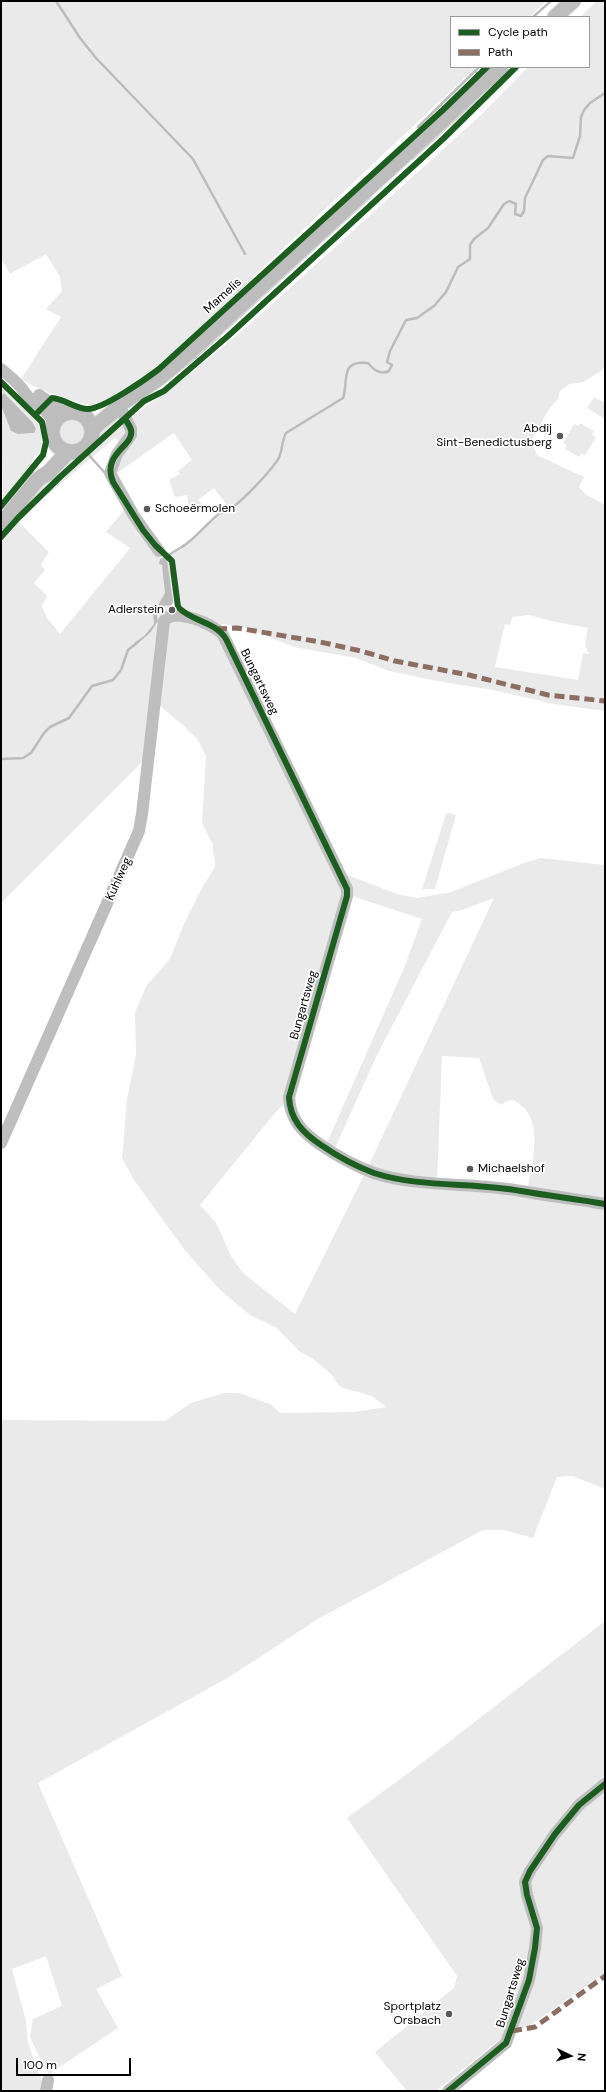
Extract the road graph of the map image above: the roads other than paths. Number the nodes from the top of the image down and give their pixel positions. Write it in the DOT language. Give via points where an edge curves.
graph roads {
  1 [pos="573,1"];
  2 [pos="557,16"];
  3 [pos="500,68"];
  4 [pos="1,369"];
  5 [pos="24,388"];
  6 [pos="119,405"];
  7 [pos="66,414"];
  8 [pos="85,417"];
  9 [pos="54,424"];
  10 [pos="92,431"];
  11 [pos="56,443"];
  12 [pos="68,452"];
  13 [pos="38,479"];
  14 [pos="1,524"];
  15 [pos="159,551"];
  16 [pos="188,616"];
  17 [pos="1,1143"];
  18 [pos="605,1204"];
  19 [pos="605,1784"];
  20 [pos="448,2091"];
  1 -- 2 [label="main road"];
  3 -- 6 [label="main road, Mamelis" via="181,360"];
  4 -- 5 [label="street"];
  5 -- 7 [label="street" via="28,388"];
  5 -- 9 [label="street" via="25,392 48,413"];
  6 -- 8 [label="main road, Mamelis"];
  6 -- 10 [label="main road, Mamelis" via="115,412"];
  6 -- 15 [label="street" via="131,429 131,435 116,454 110,473 134,516"];
  7 -- 8 [label="main road" via="77,413"];
  7 -- 9 [label="main road"];
  8 -- 10 [label="main road"];
  9 -- 11 [label="main road" via="53,434"];
  10 -- 12 [label="main road" via="90,440 84,448"];
  11 -- 12 [label="main road"];
  11 -- 13 [label="main road"];
  12 -- 13 [label="main road" via="48,473"];
  13 -- 14 [label="main road"];
  16 -- 17 [label="street, Kuhlweg" via="168,618 164,621 138,831"];
  16 -- 18 [label="street, Bungartsweg" via="211,626 223,635 347,889 289,1097 296,1123 302,1131 326,1149 374,1173 416,1180 521,1190"];
  19 -- 20 [label="street, Bungartsweg" via="579,1805 555,1834 525,1882 537,1928 535,1948 529,1980 506,2043"];
}
